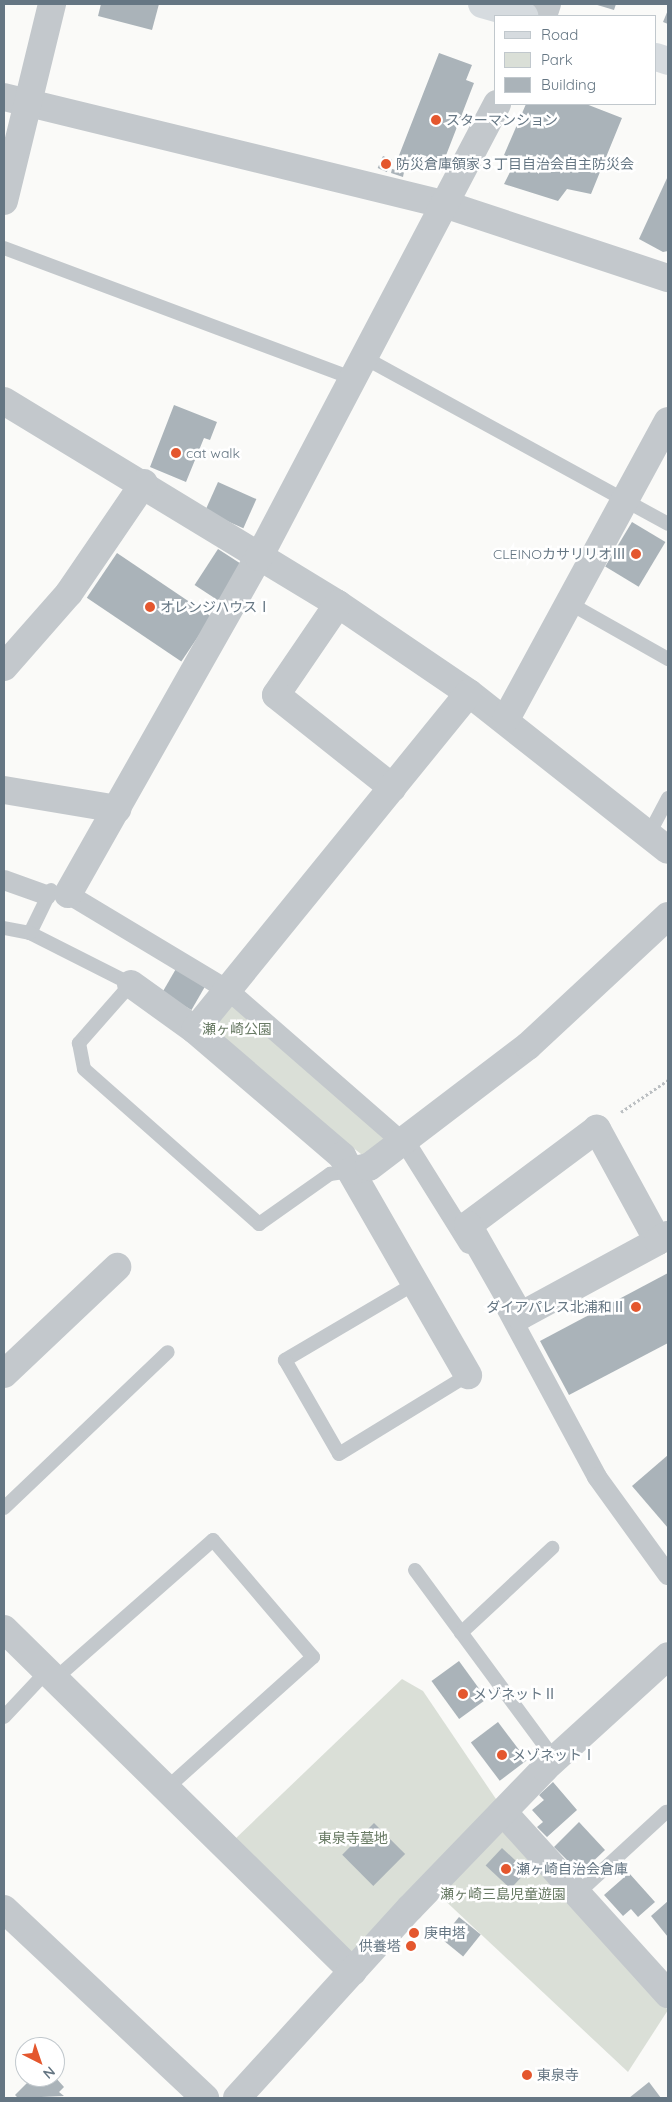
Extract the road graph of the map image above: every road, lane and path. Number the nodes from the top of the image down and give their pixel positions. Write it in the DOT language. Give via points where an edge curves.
graph roads {
  1 [pos="52,4"];
  2 [pos="482,4"];
  3 [pos="520,15"];
  4 [pos="15,100"];
  5 [pos="496,105"];
  6 [pos="4,201"];
  7 [pos="444,204"];
  8 [pos="4,248"];
  9 [pos="668,278"];
  10 [pos="360,369"];
  11 [pos="4,401"];
  12 [pos="668,421"];
  13 [pos="144,483"];
  14 [pos="625,500"];
  15 [pos="668,524"];
  16 [pos="259,557"];
  17 [pos="569,603"];
  18 [pos="338,604"];
  19 [pos="668,659"];
  20 [pos="4,667"];
  21 [pos="470,693"];
  22 [pos="506,719"];
  23 [pos="393,788"];
  24 [pos="4,790"];
  25 [pos="668,798"];
  26 [pos="117,809"];
  27 [pos="658,843"];
  28 [pos="4,880"];
  29 [pos="57,895"];
  30 [pos="668,916"];
  31 [pos="4,928"];
  32 [pos="30,933"];
  33 [pos="131,984"];
  34 [pos="228,990"];
  35 [pos="195,1030"];
  36 [pos="668,1080"];
  37 [pos="597,1128"];
  38 [pos="402,1142"];
  39 [pos="350,1171"];
  40 [pos="663,1238"];
  41 [pos="117,1268"];
  42 [pos="414,1284"];
  43 [pos="168,1352"];
  44 [pos="4,1374"];
  45 [pos="468,1375"];
  46 [pos="4,1508"];
  47 [pos="552,1548"];
  48 [pos="415,1570"];
  49 [pos="668,1575"];
  50 [pos="4,1629"];
  51 [pos="461,1633"];
  52 [pos="665,1666"];
  53 [pos="52,1674"];
  54 [pos="4,1717"];
  55 [pos="554,1760"];
  56 [pos="167,1788"];
  57 [pos="503,1812"];
  58 [pos="666,1812"];
  59 [pos="578,1893"];
  60 [pos="4,1909"];
  61 [pos="353,1972"];
  62 [pos="668,1994"];
  63 [pos="205,2098"];
  64 [pos="237,2098"];
  1 -- 4 [label="street"];
  2 -- 3 [label="main road"];
  4 -- 6 [label="street"];
  4 -- 7 [label="street"];
  5 -- 7 [label="street"];
  7 -- 9 [label="street"];
  7 -- 10 [label="street"];
  8 -- 10 [label="lane"];
  10 -- 14 [label="lane"];
  10 -- 16 [label="street"];
  11 -- 13 [label="street"];
  12 -- 14 [label="street"];
  13 -- 16 [label="street"];
  13 -- 20 [label="street" via="69,593"];
  14 -- 15 [label="lane"];
  14 -- 17 [label="street"];
  16 -- 18 [label="street"];
  16 -- 26 [label="street"];
  17 -- 19 [label="lane"];
  17 -- 22 [label="street"];
  18 -- 21 [label="street"];
  18 -- 23 [label="street" via="276,695"];
  21 -- 22 [label="street"];
  21 -- 23 [label="street"];
  22 -- 27 [label="street"];
  23 -- 34 [label="street"];
  24 -- 26 [label="street"];
  25 -- 27 [label="lane"];
  26 -- 29 [label="street"];
  28 -- 29 [label="street"];
  29 -- 32 [label="lane"];
  29 -- 34 [label="street"];
  30 -- 38 [label="street" via="528,1046"];
  31 -- 32 [label="lane"];
  32 -- 33 [label="lane"];
  33 -- 35 [label="street"];
  33 -- 39 [label="lane" via="79,1043 84,1069 259,1224 330,1174"];
  34 -- 35 [label="street"];
  34 -- 38 [label="street"];
  35 -- 39 [label="street" via="342,1156"];
  36 -- 37 [label="path"];
  37 -- 40 [label="street"];
  37 -- 40 [label="street" via="468,1225 520,1316"];
  38 -- 39 [label="street" via="369,1167"];
  38 -- 49 [label="street" via="474,1253 598,1477"];
  39 -- 42 [label="street"];
  41 -- 44 [label="street"];
  42 -- 45 [label="street"];
  42 -- 45 [label="lane" via="285,1360 338,1454"];
  43 -- 46 [label="lane"];
  47 -- 51 [label="lane"];
  48 -- 51 [label="lane"];
  50 -- 53 [label="street"];
  51 -- 55 [label="lane"];
  52 -- 55 [label="street"];
  53 -- 54 [label="lane"];
  53 -- 56 [label="street"];
  53 -- 56 [label="lane" via="213,1540 313,1657"];
  55 -- 57 [label="street"];
  56 -- 61 [label="street"];
  57 -- 59 [label="street"];
  57 -- 61 [label="street"];
  58 -- 59 [label="lane"];
  59 -- 62 [label="street"];
  60 -- 63 [label="street"];
  61 -- 64 [label="street"];
}
